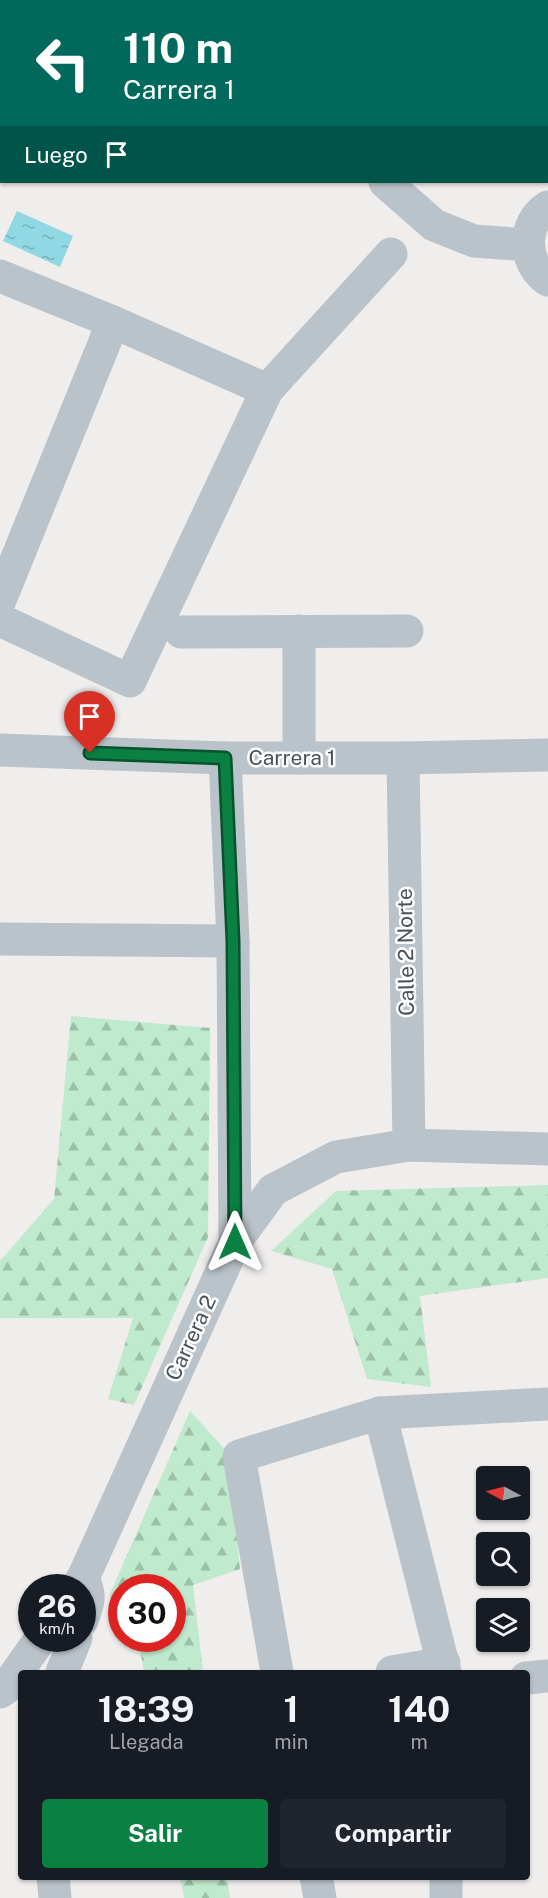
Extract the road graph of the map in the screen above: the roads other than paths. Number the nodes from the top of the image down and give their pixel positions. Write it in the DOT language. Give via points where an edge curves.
graph roads {
  1 [pos="386,183"];
  2 [pos="548,207"];
  3 [pos="528,245"];
  4 [pos="391,254"];
  5 [pos="0,276"];
  6 [pos="548,280"];
  7 [pos="113,322"];
  8 [pos="267,390"];
  9 [pos="0,600"];
  10 [pos="0,620"];
  11 [pos="299,631"];
  12 [pos="407,631"];
  13 [pos="181,632"];
  14 [pos="0,750"];
  15 [pos="548,755"];
  16 [pos="225,758"];
  17 [pos="299,758"];
  18 [pos="403,758"];
  19 [pos="0,939"];
  20 [pos="233,941"];
  21 [pos="409,1145"];
  22 [pos="548,1149"];
  23 [pos="235,1242"];
  24 [pos="548,1404"];
  25 [pos="380,1413"];
  26 [pos="84,1574"];
  27 [pos="31,1652"];
  28 [pos="70,1652"];
  29 [pos="445,1668"];
  30 [pos="19,1670"];
  31 [pos="63,1670"];
  32 [pos="277,1670"];
  33 [pos="418,1670"];
  34 [pos="18,1671"];
  35 [pos="548,1676"];
  36 [pos="530,1678"];
  37 [pos="0,1692"];
  38 [pos="53,1880"];
  39 [pos="317,1880"];
  40 [pos="446,1880"];
  41 [pos="55,1898"];
  42 [pos="320,1898"];
  43 [pos="446,1898"];
  1 -- 3 [label="street" via="434,225 474,242"];
  2 -- 3 [label="street" via="534,220"];
  3 -- 6 [label="street" via="536,270"];
  4 -- 8 [label="street"];
  5 -- 7 [label="street"];
  7 -- 8 [label="street"];
  7 -- 9 [label="street"];
  8 -- 10 [label="street" via="130,681"];
  11 -- 12 [label="street"];
  11 -- 13 [label="street"];
  11 -- 17 [label="street"];
  14 -- 16 [label="street, Carrera 1"];
  15 -- 18 [label="street, Carrera 1"];
  16 -- 17 [label="street, Carrera 1"];
  16 -- 20 [label="street"];
  17 -- 18 [label="street, Carrera 1"];
  18 -- 21 [label="street, Calle 2 Norte"];
  19 -- 20 [label="street"];
  20 -- 23 [label="street"];
  21 -- 22 [label="street, Carrera 2"];
  21 -- 23 [label="street, Carrera 2" via="336,1157 273,1190"];
  23 -- 26 [label="street, Carrera 2"];
  24 -- 25 [label="street"];
  25 -- 29 [label="street"];
  25 -- 32 [label="street" via="239,1456"];
  27 -- 30 [label="street"];
  28 -- 31 [label="street"];
  29 -- 33 [label="street"];
  34 -- 37 [label="street"];
  35 -- 36 [label="street"];
  38 -- 41 [label="street"];
  39 -- 42 [label="street"];
  40 -- 43 [label="street"];
}
